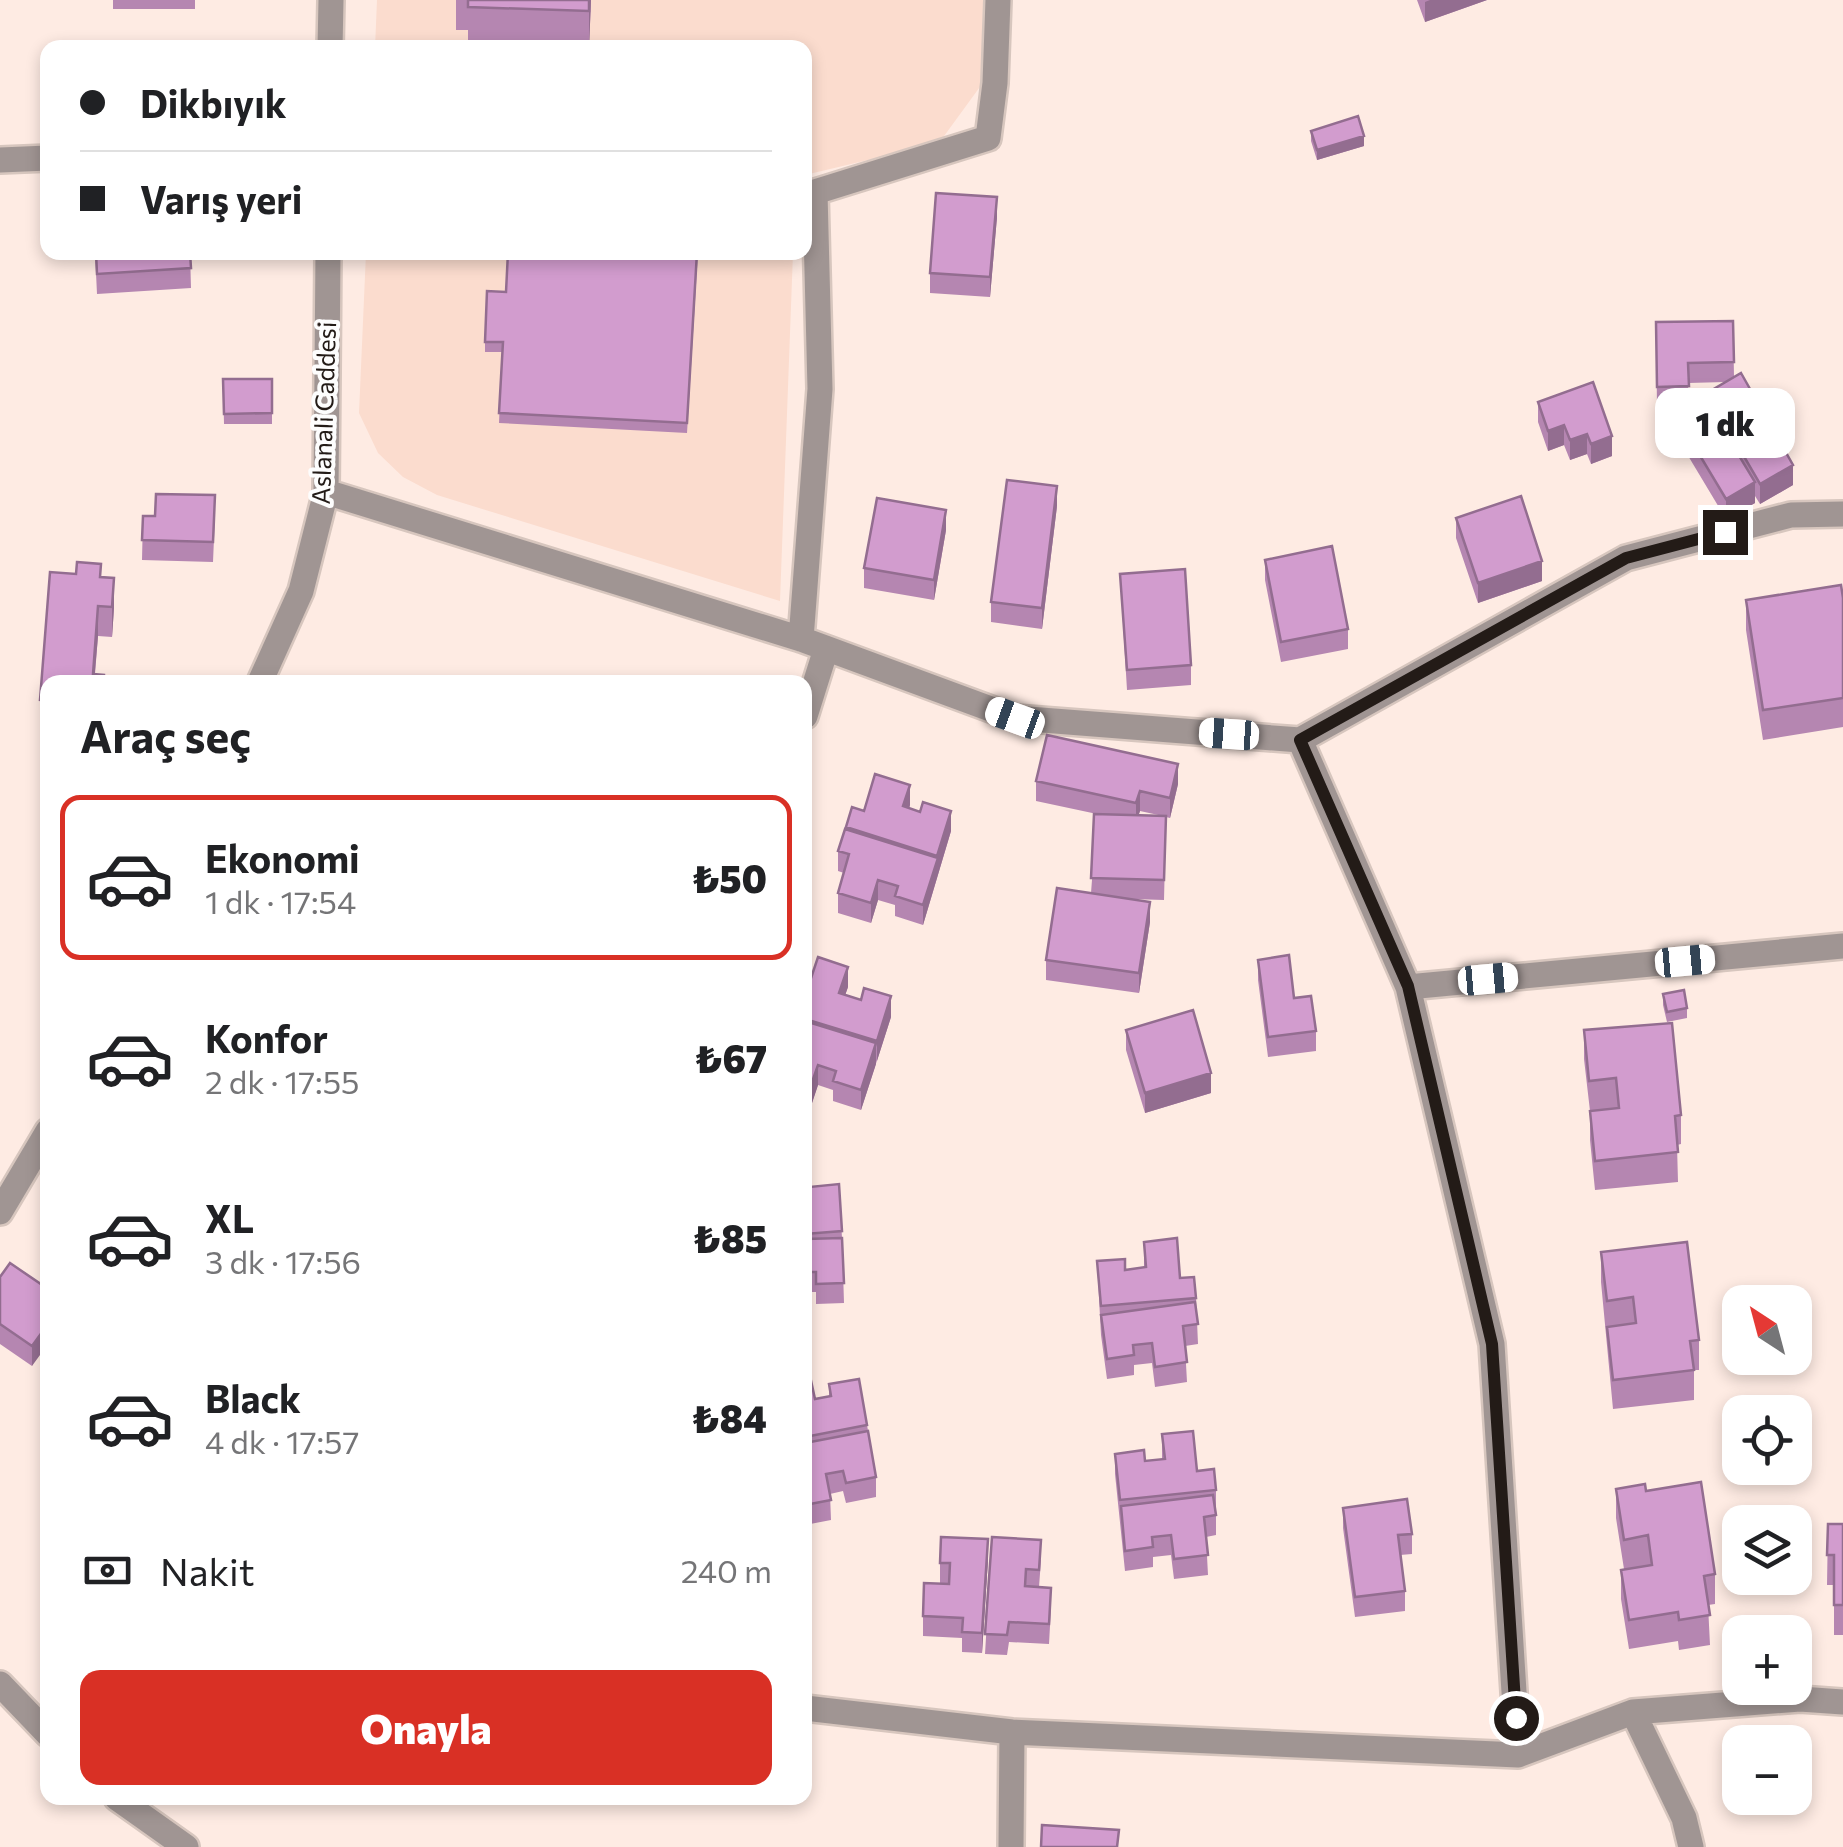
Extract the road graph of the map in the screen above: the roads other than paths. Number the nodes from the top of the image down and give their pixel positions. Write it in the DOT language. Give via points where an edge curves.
graph roads {
  1 [pos="330,0"];
  2 [pos="998,0"];
  3 [pos="330,40"];
  4 [pos="40,158"];
  5 [pos="0,160"];
  6 [pos="328,260"];
  7 [pos="326,492"];
  8 [pos="1843,514"];
  9 [pos="800,639"];
  10 [pos="826,648"];
  11 [pos="263,675"];
  12 [pos="812,693"];
  13 [pos="1300,740"];
  14 [pos="1843,946"];
  15 [pos="1408,986"];
  16 [pos="40,1144"];
  17 [pos="0,1212"];
  18 [pos="0,1684"];
  19 [pos="1843,1702"];
  20 [pos="812,1709"];
  21 [pos="1633,1712"];
  22 [pos="40,1726"];
  23 [pos="1012,1732"];
  24 [pos="1518,1755"];
  25 [pos="127,1805"];
  26 [pos="186,1847"];
  27 [pos="1011,1847"];
  28 [pos="1691,1847"];
  1 -- 3 [label="street"];
  2 -- 9 [label="street" via="988,138 815,192 820,389"];
  4 -- 5 [label="street"];
  6 -- 7 [label="street, Aslanali Caddesi"];
  7 -- 9 [label="street"];
  7 -- 11 [label="street, Aslanali Caddesi" via="301,591"];
  8 -- 13 [label="street" via="1790,515 1626,558"];
  9 -- 10 [label="street"];
  10 -- 12 [label="street"];
  10 -- 13 [label="street" via="1015,718"];
  13 -- 15 [label="street"];
  14 -- 15 [label="street"];
  15 -- 24 [label="street" via="1492,1344"];
  16 -- 17 [label="street"];
  18 -- 22 [label="street"];
  19 -- 21 [label="street" via="1800,1699"];
  20 -- 23 [label="street"];
  21 -- 24 [label="street"];
  21 -- 28 [label="street" via="1684,1818"];
  23 -- 24 [label="street"];
  23 -- 27 [label="street"];
  25 -- 26 [label="street"];
}
